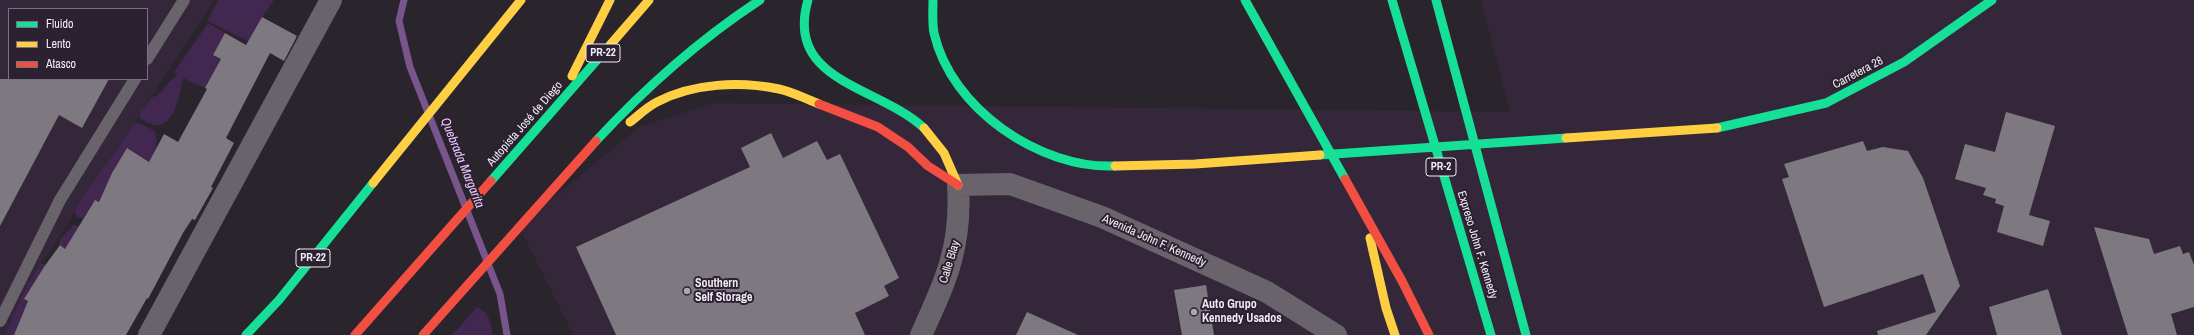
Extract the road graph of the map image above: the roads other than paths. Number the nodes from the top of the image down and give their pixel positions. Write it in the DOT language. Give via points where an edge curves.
graph roads {
  1 [pos="184,0"];
  2 [pos="331,0"];
  3 [pos="522,0"];
  4 [pos="610,0"];
  5 [pos="649,0"];
  6 [pos="760,0"];
  7 [pos="808,0"];
  8 [pos="933,0"];
  9 [pos="1241,0"];
  10 [pos="1245,0"];
  11 [pos="1392,0"];
  12 [pos="1436,0"];
  13 [pos="1992,0"];
  14 [pos="1250,10"];
  15 [pos="148,57"];
  16 [pos="134,80"];
  17 [pos="557,106"];
  18 [pos="562,179"];
  19 [pos="958,185"];
  20 [pos="1365,214"];
  21 [pos="0,321"];
  22 [pos="1526,334"];
  23 [pos="149,335"];
  24 [pos="246,335"];
  25 [pos="355,335"];
  26 [pos="423,335"];
  27 [pos="921,335"];
  28 [pos="1336,335"];
  29 [pos="1395,335"];
  30 [pos="1429,335"];
  31 [pos="1490,335"];
  1 -- 15 [label="lane"];
  2 -- 23 [label="street"];
  3 -- 24 [label="main road, PR-22" via="279,300"];
  4 -- 17 [label="main road"];
  5 -- 17 [label="main road, Autopista José de Diego / PR-22"];
  6 -- 18 [label="main road" via="723,24 668,68 618,117"];
  7 -- 19 [label="main road" via="805,9 805,35 810,52 818,63 828,71 898,107 923,126 946,153"];
  8 -- 13 [label="main road, Carretera 28" via="934,34 947,67 970,100 992,121 1023,143 1050,155 1097,167 1195,164 1717,128 1826,103 1904,62"];
  9 -- 14 [label="main road"];
  10 -- 14 [label="main road"];
  11 -- 31 [label="main road, Expreso John F. Kennedy / PR-2"];
  12 -- 22 [label="main road, Expreso John F. Kennedy"];
  14 -- 20 [label="main road"];
  16 -- 21 [label="lane" via="60,200"];
  17 -- 25 [label="main road, Autopista José de Diego / PR-22"];
  18 -- 19 [label="main road" via="656,102 684,91 708,86 743,85 780,89 878,127 908,147 928,166"];
  18 -- 26 [label="main road"];
  19 -- 27 [label="street, Calle Blay" via="960,214 954,253"];
  19 -- 28 [label="street, Avenida John F. Kennedy" via="1010,184 1102,217 1267,292"];
  20 -- 29 [label="main road" via="1386,308"];
  20 -- 30 [label="main road"];
}
